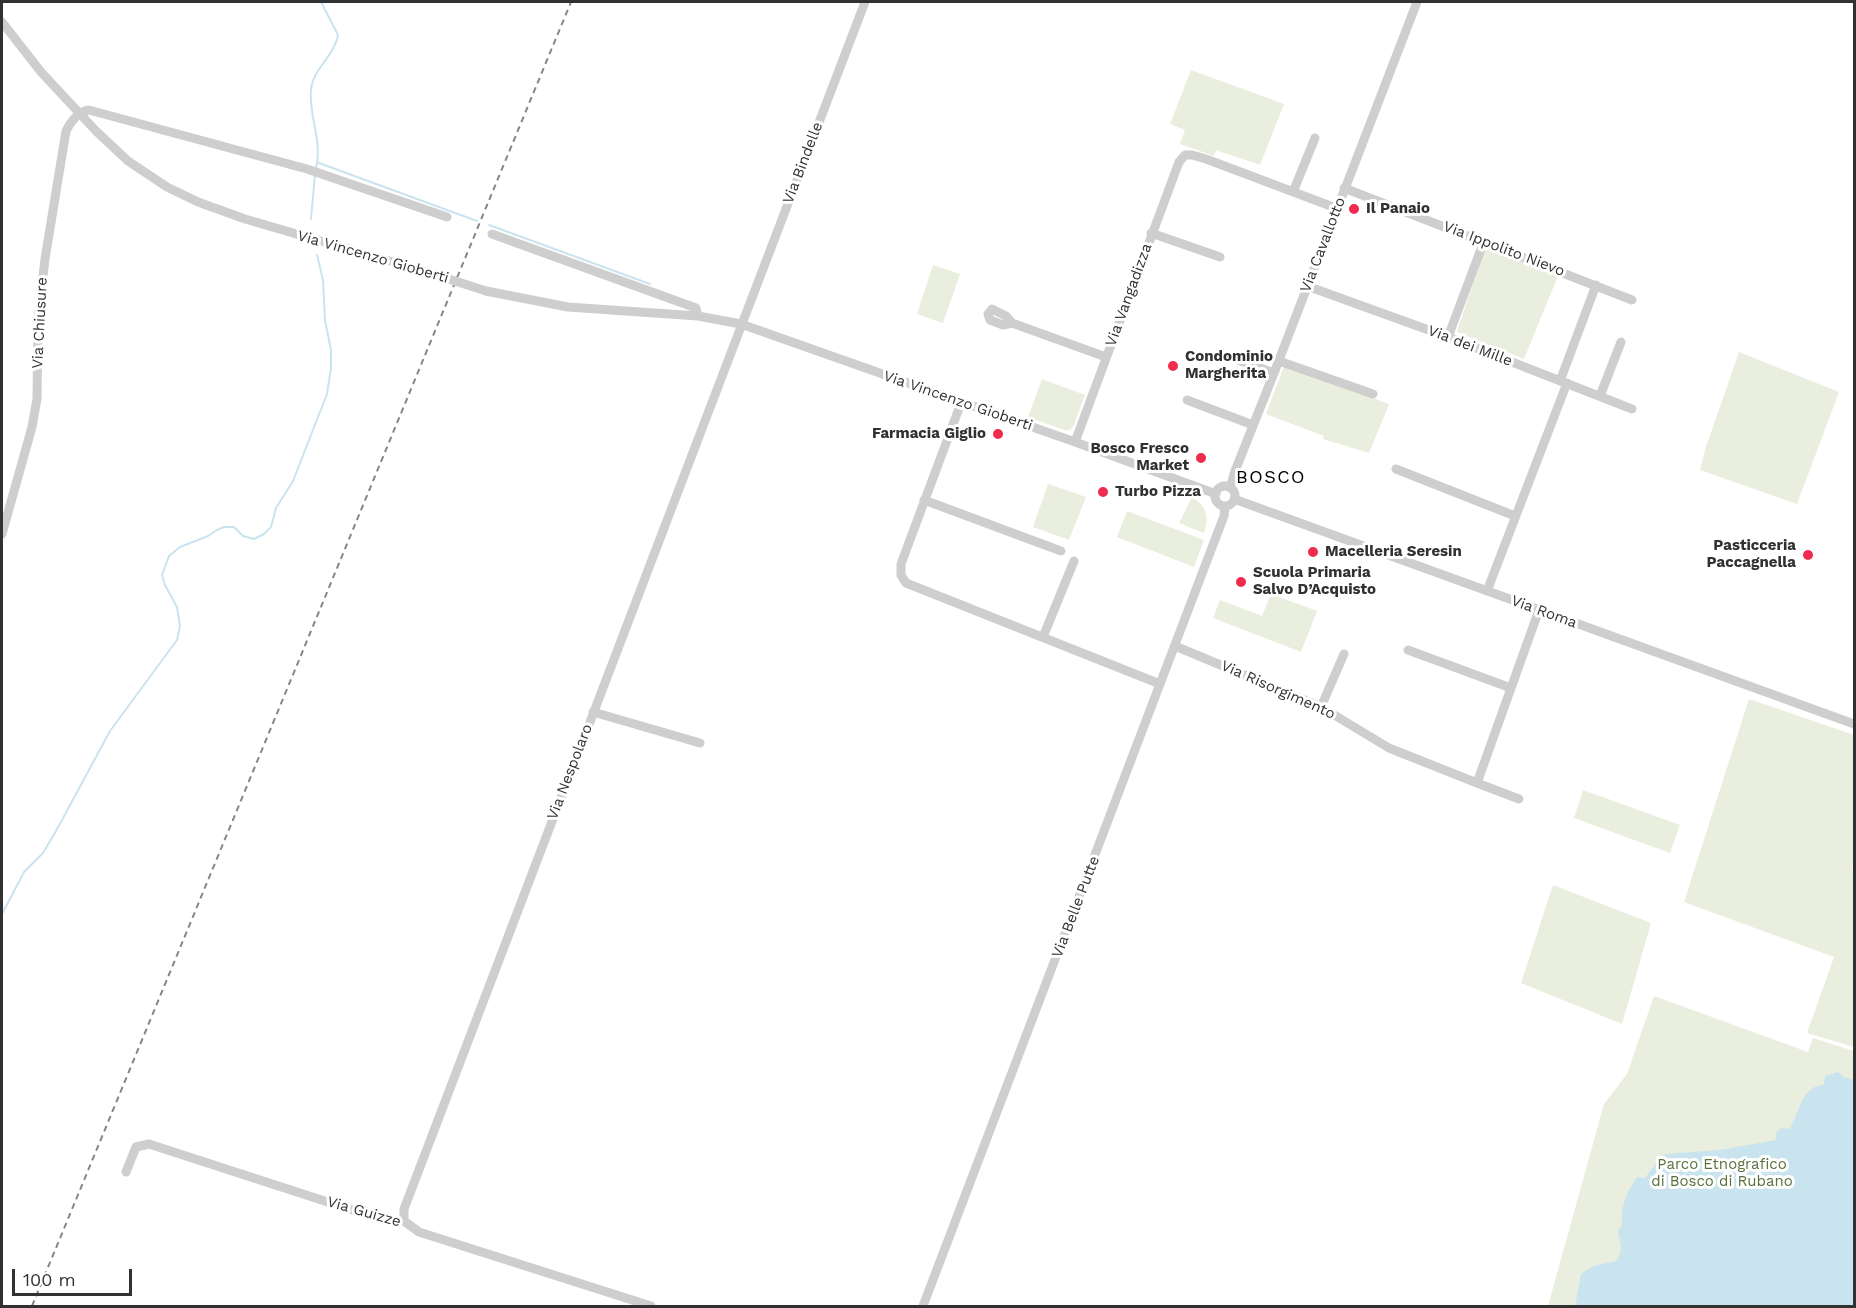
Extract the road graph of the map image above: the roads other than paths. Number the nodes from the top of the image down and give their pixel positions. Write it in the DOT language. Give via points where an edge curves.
graph roads {
  1 [pos="865,2"];
  2 [pos="1417,2"];
  3 [pos="2,22"];
  4 [pos="79,114"];
  5 [pos="1315,138"];
  6 [pos="1344,188"];
  7 [pos="1293,192"];
  8 [pos="1336,208"];
  9 [pos="447,217"];
  10 [pos="1151,233"];
  11 [pos="492,234"];
  12 [pos="1484,242"];
  13 [pos="1220,257"];
  14 [pos="1596,285"];
  15 [pos="1307,286"];
  16 [pos="1632,300"];
  17 [pos="698,316"];
  18 [pos="1012,323"];
  19 [pos="741,324"];
  20 [pos="1448,337"];
  21 [pos="1621,342"];
  22 [pos="1219,352"];
  23 [pos="1106,357"];
  24 [pos="1279,361"];
  25 [pos="1274,373"];
  26 [pos="1564,382"];
  27 [pos="1373,394"];
  28 [pos="1600,396"];
  29 [pos="1187,400"];
  30 [pos="961,403"];
  31 [pos="1632,409"];
  32 [pos="1253,425"];
  33 [pos="1075,442"];
  34 [pos="1396,469"];
  35 [pos="1230,488"];
  36 [pos="1216,495"];
  37 [pos="1234,499"];
  38 [pos="924,500"];
  39 [pos="1225,506"];
  40 [pos="1515,516"];
  41 [pos="2,534"];
  42 [pos="1061,551"];
  43 [pos="1074,561"];
  44 [pos="1487,591"];
  45 [pos="1539,610"];
  46 [pos="1043,637"];
  47 [pos="1175,646"];
  48 [pos="1407,650"];
  49 [pos="1344,654"];
  50 [pos="1160,684"];
  51 [pos="1511,688"];
  52 [pos="1322,707"];
  53 [pos="593,712"];
  54 [pos="1854,724"];
  55 [pos="700,743"];
  56 [pos="1477,783"];
  57 [pos="1519,799"];
  58 [pos="126,1172"];
  59 [pos="404,1221"];
  60 [pos="651,1306"];
  61 [pos="923,1306"];
  1 -- 19 [label="street, Via Bindelle"];
  2 -- 6 [label="street, Via Cavallotto"];
  3 -- 4 [label="street, Via Vincenzo Gioberti"];
  4 -- 9 [label="street" via="89,110 307,169"];
  4 -- 17 [label="street, Via Vincenzo Gioberti, bridge" via="128,160 167,187 245,219 486,291 568,307"];
  4 -- 41 [label="street, Via Chiusure" via="66,131 45,259 32,427"];
  5 -- 7 [label="street"];
  6 -- 8 [label="street, Via Cavallotto"];
  6 -- 12 [label="street, Via Ippolito Nievo"];
  7 -- 8 [label="street, Via Vangadizza"];
  7 -- 10 [label="street, Via Vangadizza" via="1206,159 1185,155"];
  8 -- 15 [label="street, Via Cavallotto"];
  10 -- 13 [label="street, Via Vangadizza"];
  10 -- 23 [label="street, Via Vangadizza"];
  11 -- 17 [label="street, Via Vincenzo Gioberti" via="696,308"];
  12 -- 14 [label="street, Via Ippolito Nievo"];
  12 -- 20 [label="street"];
  14 -- 16 [label="street, Via Ippolito Nievo"];
  14 -- 26 [label="street"];
  15 -- 20 [label="street, Via dei Mille"];
  15 -- 24 [label="street, Via Cavallotto"];
  17 -- 19 [label="street, Via Vincenzo Gioberti"];
  18 -- 23 [label="street, Via Vangadizza"];
  19 -- 30 [label="street, Via Vincenzo Gioberti"];
  19 -- 53 [label="street, Via Nespolaro"];
  20 -- 26 [label="street, Via dei Mille"];
  21 -- 28 [label="street"];
  22 -- 25 [label="street"];
  23 -- 33 [label="street, Via Vangadizza"];
  24 -- 25 [label="street, Via Cavallotto"];
  24 -- 27 [label="street"];
  25 -- 32 [label="street, Via Cavallotto"];
  26 -- 28 [label="street, Via dei Mille"];
  26 -- 40 [label="street"];
  28 -- 31 [label="street, Via dei Mille"];
  29 -- 32 [label="street"];
  30 -- 33 [label="street, Via Vincenzo Gioberti"];
  30 -- 38 [label="street"];
  32 -- 35 [label="street, Via Cavallotto"];
  33 -- 36 [label="street, Via Vincenzo Gioberti"];
  34 -- 40 [label="street"];
  35 -- 36 [label="street" via="1221,487"];
  35 -- 37 [label="street"];
  36 -- 39 [label="street"];
  37 -- 39 [label="street"];
  37 -- 44 [label="street, Via Roma"];
  38 -- 42 [label="street"];
  38 -- 46 [label="street" via="901,564 906,583"];
  39 -- 47 [label="street, Via Belle Putte"];
  40 -- 44 [label="street"];
  43 -- 46 [label="street"];
  44 -- 45 [label="street, Via Roma"];
  45 -- 51 [label="street"];
  45 -- 54 [label="street, Via Roma"];
  46 -- 50 [label="street"];
  47 -- 50 [label="street, Via Belle Putte"];
  47 -- 52 [label="street, Via Risorgimento"];
  48 -- 51 [label="street"];
  49 -- 52 [label="street"];
  50 -- 61 [label="street, Via Belle Putte"];
  51 -- 56 [label="street"];
  52 -- 56 [label="street, Via Risorgimento" via="1389,748"];
  53 -- 55 [label="street"];
  53 -- 59 [label="street, Via Nespolaro" via="404,1209"];
  56 -- 57 [label="street, Via Risorgimento"];
  58 -- 59 [label="street, Via Guizze" via="136,1146 149,1144 377,1218"];
  59 -- 60 [label="street, Via Guizze" via="419,1232"];
}
